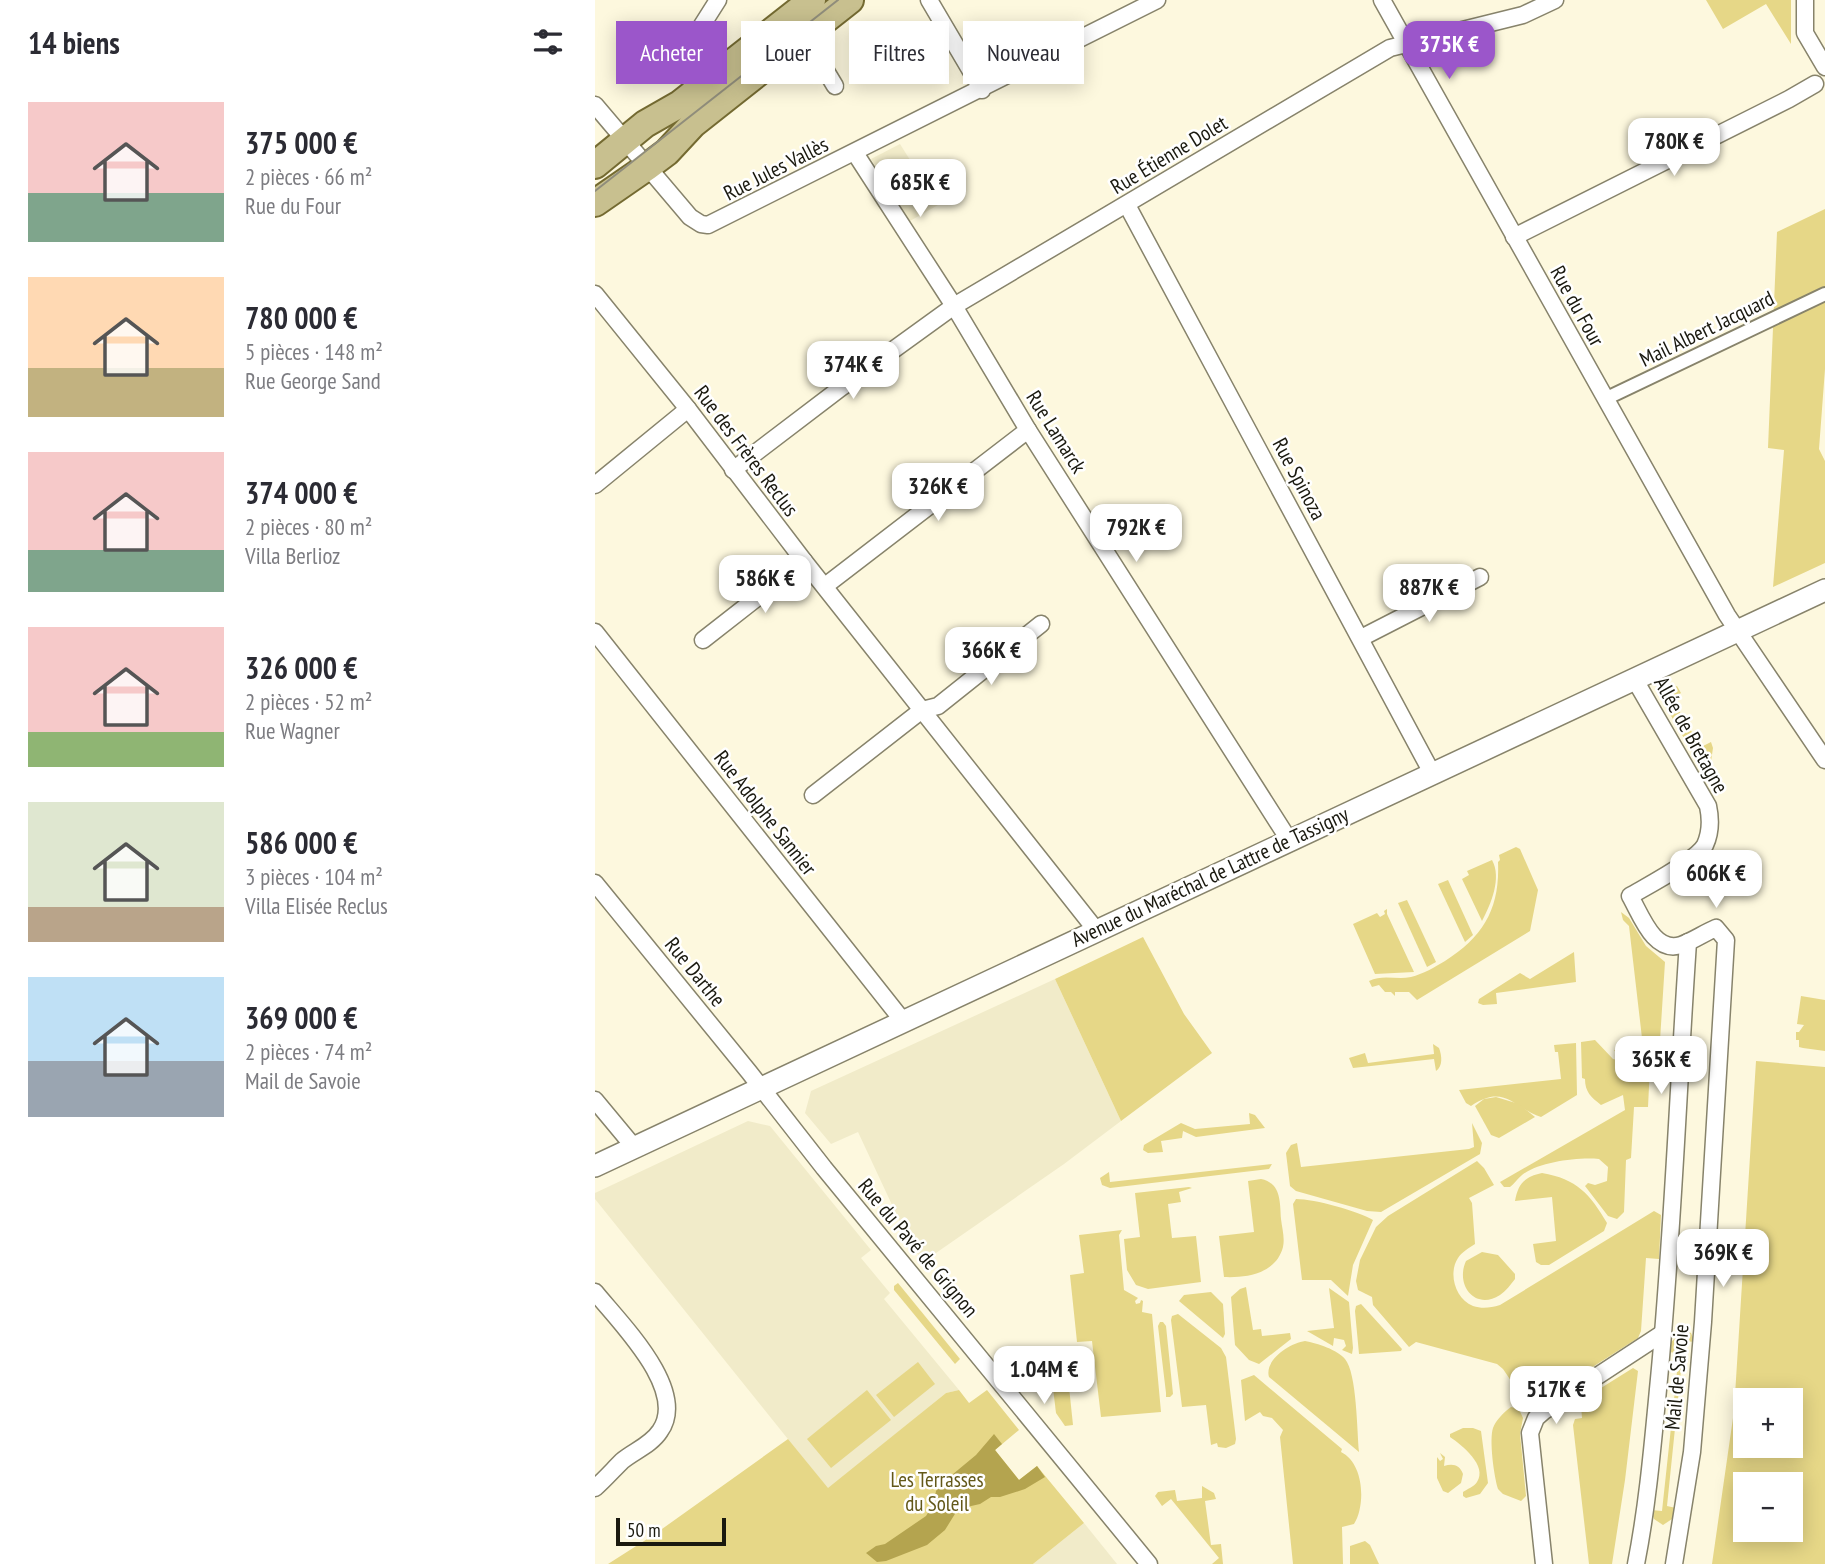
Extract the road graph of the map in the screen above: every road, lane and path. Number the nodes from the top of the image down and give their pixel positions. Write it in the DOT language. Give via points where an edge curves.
graph roads {
  1 [pos="718,0"];
  2 [pos="850,0"];
  3 [pos="929,0"];
  4 [pos="1157,0"];
  5 [pos="1382,0"];
  6 [pos="1555,0"];
  7 [pos="1805,0"];
  8 [pos="800,12"];
  9 [pos="1406,43"];
  10 [pos="1825,67"];
  11 [pos="1815,84"];
  12 [pos="835,86"];
  13 [pos="698,90"];
  14 [pos="982,90"];
  15 [pos="595,105"];
  16 [pos="624,141"];
  17 [pos="855,153"];
  18 [pos="595,165"];
  19 [pos="647,167"];
  20 [pos="595,203"];
  21 [pos="1127,205"];
  22 [pos="1514,237"];
  23 [pos="1825,293"];
  24 [pos="595,294"];
  25 [pos="954,306"];
  26 [pos="1605,399"];
  27 [pos="688,410"];
  28 [pos="1028,430"];
  29 [pos="733,470"];
  30 [pos="595,485"];
  31 [pos="804,561"];
  32 [pos="1481,577"];
  33 [pos="825,586"];
  34 [pos="1825,590"];
  35 [pos="1041,624"];
  36 [pos="1738,631"];
  37 [pos="595,632"];
  38 [pos="1361,638"];
  39 [pos="703,640"];
  40 [pos="1635,680"];
  41 [pos="922,710"];
  42 [pos="1805,730"];
  43 [pos="1825,735"];
  44 [pos="1825,760"];
  45 [pos="1432,773"];
  46 [pos="813,795"];
  47 [pos="1289,841"];
  48 [pos="595,883"];
  49 [pos="1096,930"];
  50 [pos="1688,942"];
  51 [pos="903,1021"];
  52 [pos="761,1088"];
  53 [pos="595,1100"];
  54 [pos="634,1147"];
  55 [pos="595,1166"];
  56 [pos="595,1292"];
  57 [pos="1663,1333"];
  58 [pos="595,1488"];
  59 [pos="1149,1564"];
  60 [pos="1544,1564"];
  61 [pos="1636,1564"];
  62 [pos="1674,1564"];
  1 -- 13 [label="street" via="680,60"];
  2 -- 8 [label="main road"];
  3 -- 14 [label="street"];
  4 -- 14 [label="street, Rue Jules Vallès"];
  5 -- 9 [label="street, Rue du Four"];
  6 -- 9 [label="street, Rue Étienne Dolet" via="1523,15"];
  7 -- 10 [label="street" via="1805,33"];
  8 -- 12 [label="street"];
  8 -- 13 [label="main road"];
  8 -- 19 [label="main road" via="667,152"];
  9 -- 21 [label="street, Rue Étienne Dolet" via="1390,48"];
  9 -- 22 [label="street, Rue du Four"];
  11 -- 22 [label="street"];
  13 -- 16 [label="main road"];
  14 -- 17 [label="street, Rue Jules Vallès"];
  15 -- 16 [label="street, Rue Jules Vallès"];
  16 -- 18 [label="main road"];
  16 -- 19 [label="street, Rue Jules Vallès"];
  17 -- 19 [label="street, Rue Jules Vallès" via="708,225 695,222"];
  17 -- 25 [label="street, Rue Lamarck"];
  19 -- 20 [label="main road"];
  21 -- 25 [label="street, Rue Étienne Dolet"];
  21 -- 38 [label="street, Rue Spinoza"];
  22 -- 26 [label="street, Rue du Four"];
  23 -- 26 [label="street, Mail Albert Jacquard"];
  24 -- 27 [label="street, Rue des Frères Reclus"];
  25 -- 28 [label="street, Rue Lamarck"];
  25 -- 29 [label="street, Rue Étienne Dolet"];
  26 -- 36 [label="street, Rue du Four"];
  27 -- 29 [label="street, Rue des Frères Reclus"];
  27 -- 30 [label="street"];
  28 -- 33 [label="street"];
  28 -- 47 [label="street, Rue Lamarck"];
  29 -- 31 [label="street, Rue des Frères Reclus"];
  31 -- 33 [label="street, Rue des Frères Reclus"];
  31 -- 39 [label="street"];
  32 -- 38 [label="street"];
  33 -- 41 [label="street, Rue des Frères Reclus"];
  34 -- 36 [label="street, Avenue du Maréchal de Lattre de Tassigny"];
  35 -- 41 [label="street" via="938,706"];
  36 -- 40 [label="street, Avenue du Maréchal de Lattre de Tassigny"];
  36 -- 42 [label="street, Rue du Four"];
  37 -- 51 [label="street, Rue Adolphe Sannier"];
  38 -- 45 [label="street, Rue Spinoza"];
  40 -- 45 [label="street, Avenue du Maréchal de Lattre de Tassigny"];
  40 -- 50 [label="street, Allée de Bretagne" via="1697,785 1711,821 1704,847 1630,896 1659,943"];
  41 -- 46 [label="street"];
  41 -- 49 [label="street, Rue des Frères Reclus"];
  42 -- 43 [label="street"];
  42 -- 44 [label="street, Rue du Four"];
  45 -- 47 [label="street, Avenue du Maréchal de Lattre de Tassigny"];
  47 -- 49 [label="street, Avenue du Maréchal de Lattre de Tassigny"];
  48 -- 52 [label="street, Rue Darthe"];
  49 -- 51 [label="street, Avenue du Maréchal de Lattre de Tassigny"];
  50 -- 57 [label="street, Mail de Savoie"];
  50 -- 62 [label="street, Mail de Savoie" via="1716,928 1727,940 1692,1452"];
  51 -- 52 [label="street, Avenue du Maréchal de Lattre de Tassigny"];
  52 -- 54 [label="street, Avenue du Maréchal de Lattre de Tassigny"];
  52 -- 59 [label="street, Rue du Pavé de Grignon"];
  53 -- 54 [label="street"];
  54 -- 55 [label="street, Avenue du Maréchal de Lattre de Tassigny"];
  56 -- 58 [label="street" via="654,1368 667,1410 662,1428 652,1440"];
  57 -- 60 [label="street" via="1544,1411 1532,1425"];
  57 -- 61 [label="street, Mail de Savoie"];
}
